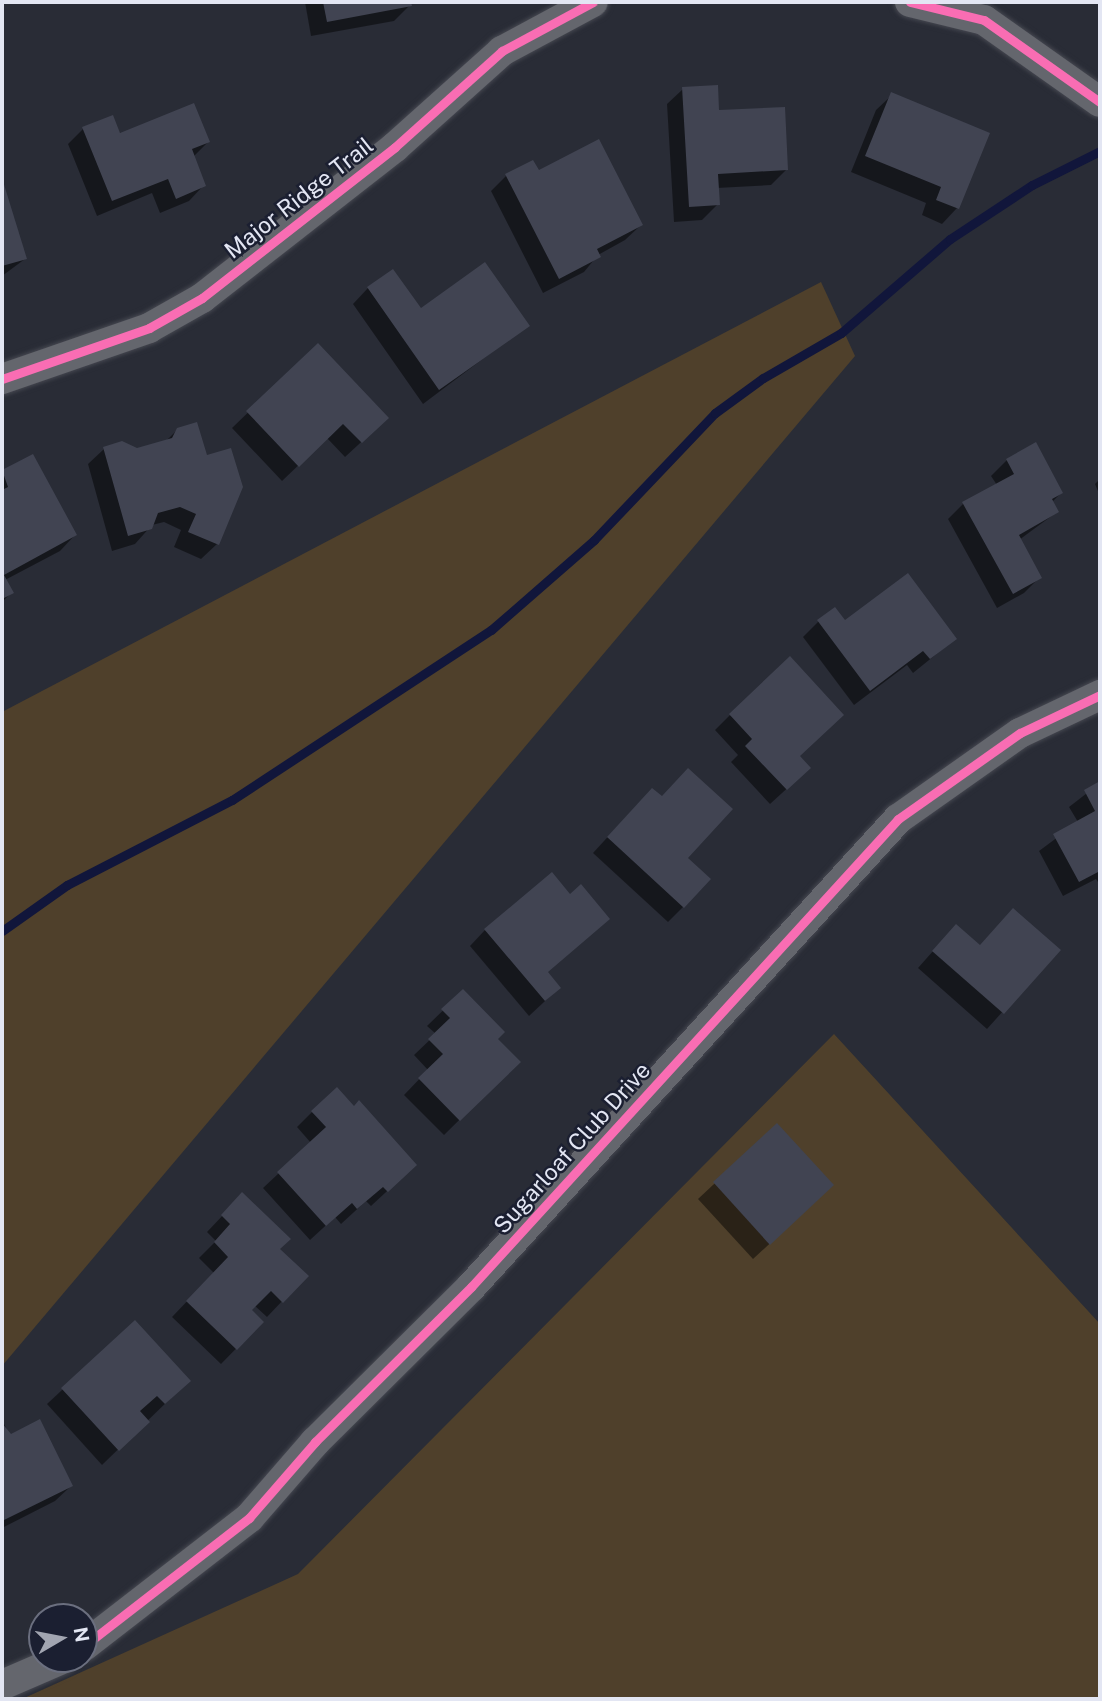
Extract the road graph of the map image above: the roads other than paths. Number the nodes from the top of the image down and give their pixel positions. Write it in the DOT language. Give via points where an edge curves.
graph roads {
  1 [pos="593,2"];
  2 [pos="910,2"];
  3 [pos="1100,102"];
  4 [pos="2,379"];
  5 [pos="1100,695"];
  6 [pos="98,1635"];
  7 [pos="30,1673"];
  8 [pos="2,1685"];
  1 -- 4 [label="street, Major Ridge Trail" via="502,51 395,147 202,298 149,328"];
  2 -- 3 [label="street" via="984,20"];
  5 -- 6 [label="street, Sugarloaf Club Drive" via="1020,733 898,820 471,1287 315,1442 249,1518"];
  7 -- 8 [label="street"];
}
